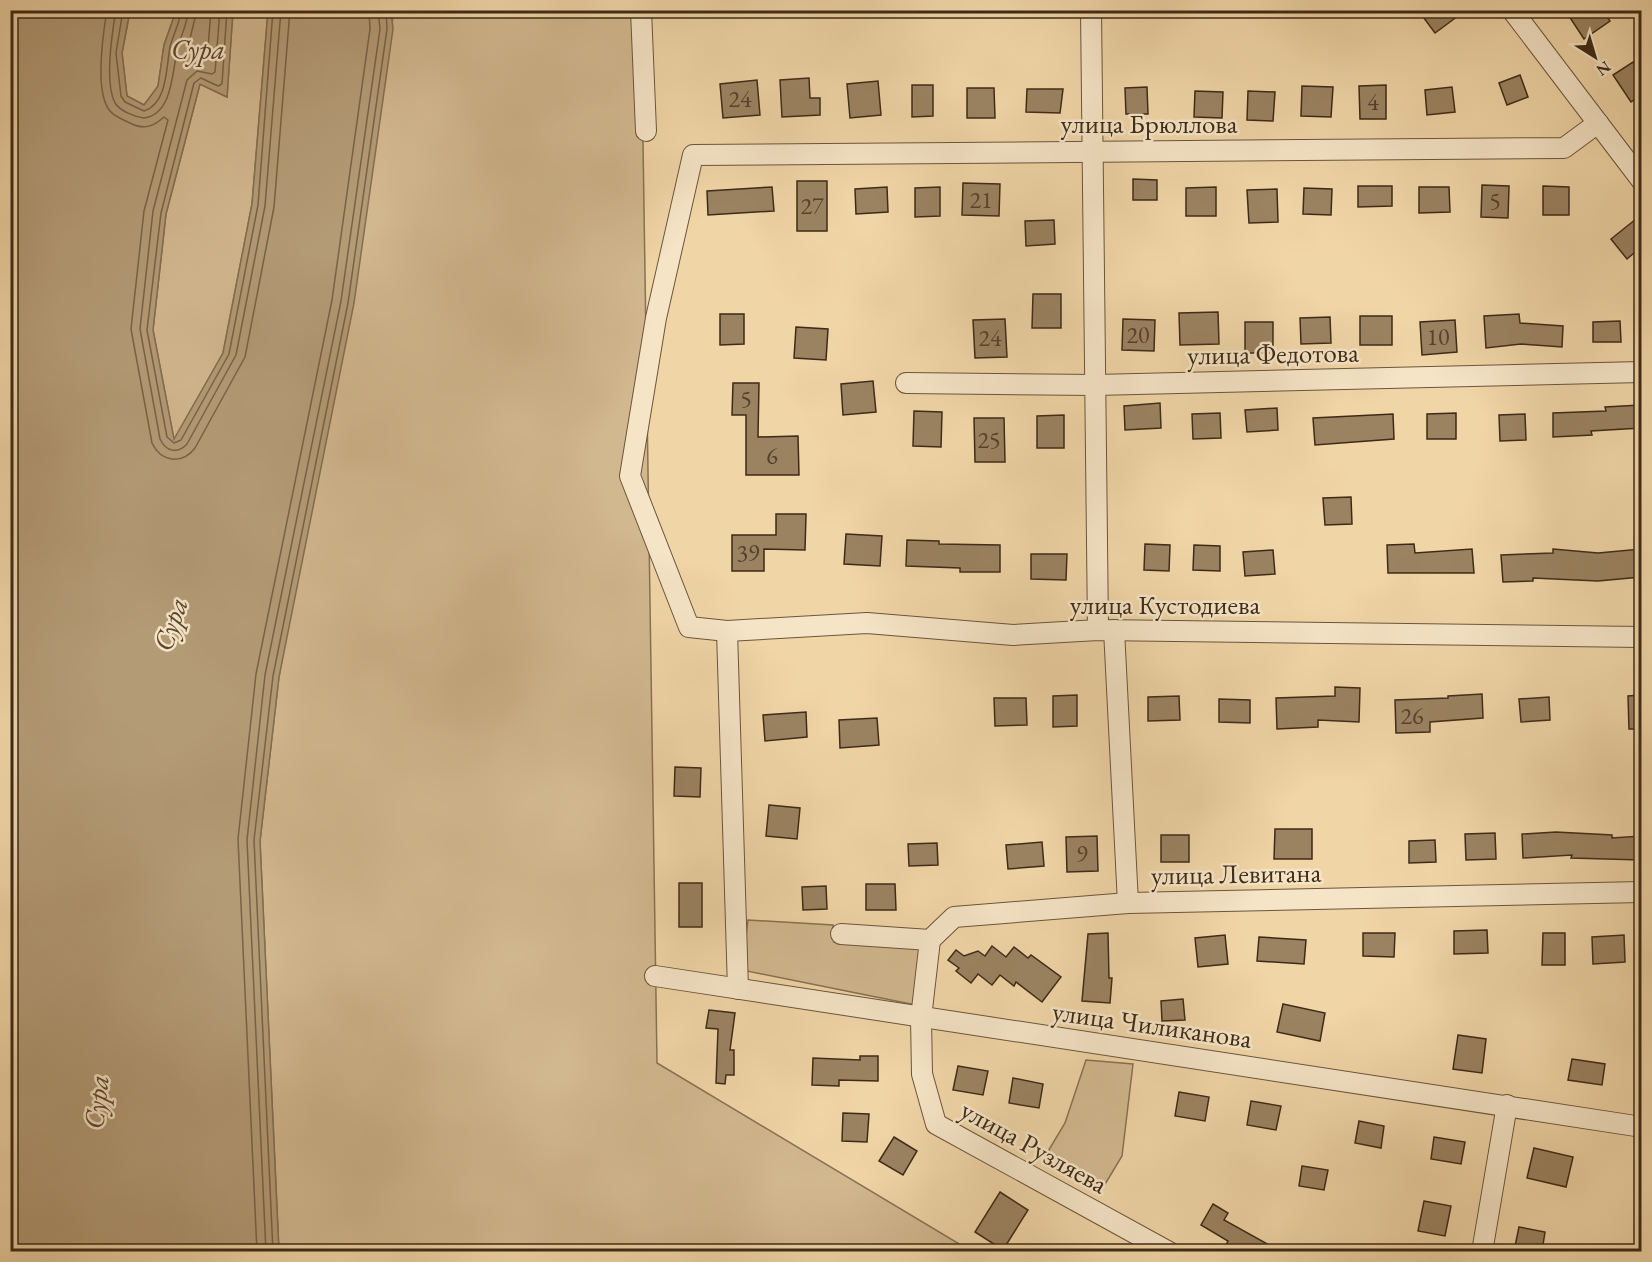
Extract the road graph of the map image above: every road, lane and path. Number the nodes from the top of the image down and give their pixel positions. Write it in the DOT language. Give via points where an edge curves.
graph roads {
  1 [pos="641,10"];
  2 [pos="1091,10"];
  3 [pos="1516,12"];
  4 [pos="1598,123"];
  5 [pos="646,131"];
  6 [pos="1092,151"];
  7 [pos="1641,181"];
  8 [pos="1641,372"];
  9 [pos="906,383"];
  10 [pos="1095,385"];
  11 [pos="689,627"];
  12 [pos="1106,630"];
  13 [pos="727,631"];
  14 [pos="1641,637"];
  15 [pos="1641,892"];
  16 [pos="1128,903"];
  17 [pos="841,934"];
  18 [pos="930,940"];
  19 [pos="655,976"];
  20 [pos="738,989"];
  21 [pos="921,1018"];
  22 [pos="1508,1105"];
  23 [pos="1641,1127"];
  24 [pos="1170,1251"];
  25 [pos="1482,1251"];
  1 -- 5 [label="street"];
  2 -- 6 [label="street"];
  3 -- 4 [label="street"];
  4 -- 6 [label="street, улица Брюллова" via="1564,148"];
  4 -- 7 [label="street"];
  6 -- 10 [label="street"];
  6 -- 11 [label="street, улица Брюллова" via="693,155 656,318 630,476"];
  8 -- 10 [label="street, улица Федотова"];
  9 -- 10 [label="street, улица Федотова"];
  10 -- 12 [label="street"];
  11 -- 13 [label="street, улица Кустодиева"];
  12 -- 13 [label="street, улица Кустодиева" via="1013,635 867,623"];
  12 -- 14 [label="street, улица Кустодиева"];
  12 -- 16 [label="street"];
  13 -- 20 [label="street"];
  15 -- 16 [label="street, улица Левитана"];
  16 -- 18 [label="street, улица Левитана" via="954,917"];
  17 -- 18 [label="street"];
  18 -- 21 [label="street, улица Рузляева"];
  19 -- 20 [label="street, улица Чиликанова"];
  20 -- 21 [label="street, улица Чиликанова"];
  21 -- 22 [label="street, улица Чиликанова"];
  21 -- 24 [label="street, улица Рузляева" via="922,1074 936,1124"];
  22 -- 23 [label="street, улица Чиликанова"];
  22 -- 25 [label="street"];
}
